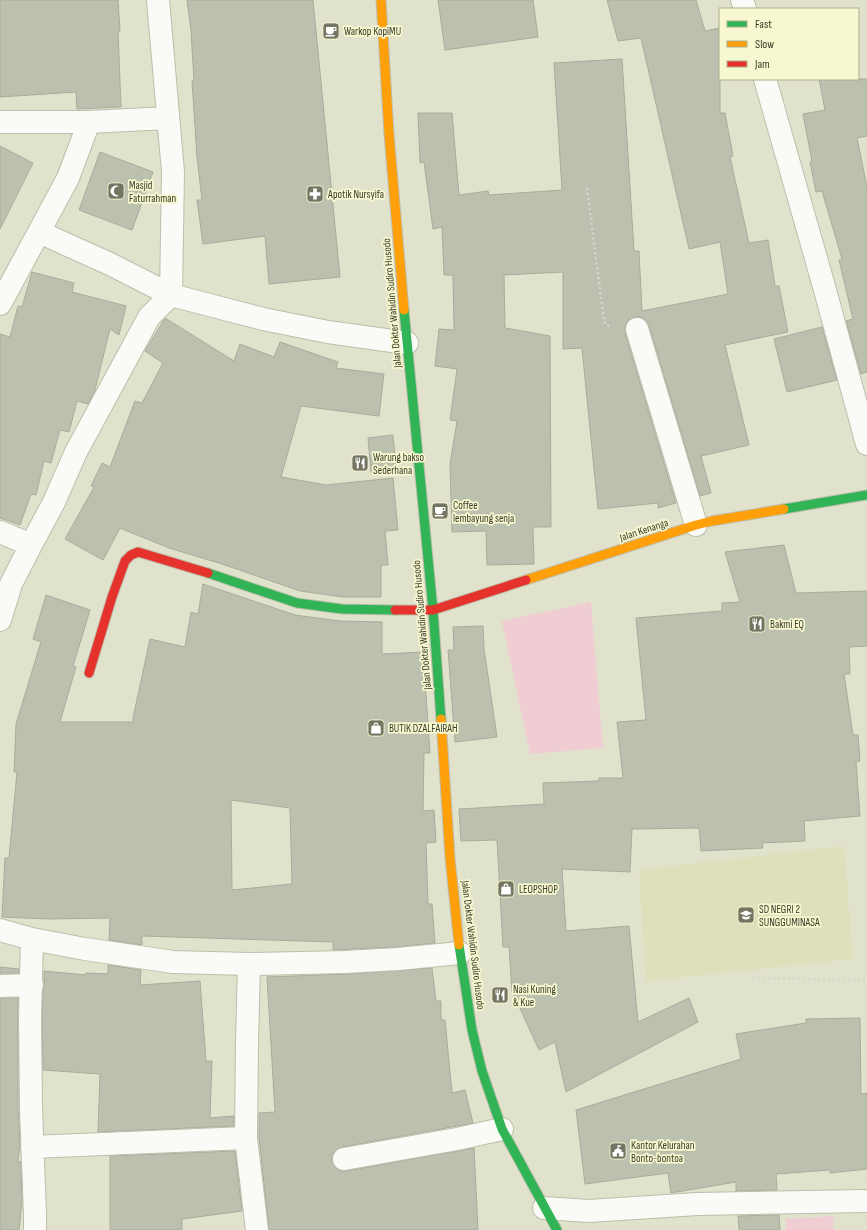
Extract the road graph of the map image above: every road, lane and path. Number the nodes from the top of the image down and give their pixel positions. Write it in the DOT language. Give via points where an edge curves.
graph roads {
  1 [pos="158,0"];
  2 [pos="381,0"];
  3 [pos="765,80"];
  4 [pos="168,118"];
  5 [pos="0,122"];
  6 [pos="89,122"];
  7 [pos="587,188"];
  8 [pos="39,232"];
  9 [pos="171,295"];
  10 [pos="0,304"];
  11 [pos="636,329"];
  12 [pos="407,343"];
  13 [pos="867,444"];
  14 [pos="867,495"];
  15 [pos="696,526"];
  16 [pos="0,532"];
  17 [pos="31,544"];
  18 [pos="434,610"];
  19 [pos="0,620"];
  20 [pos="89,673"];
  21 [pos="0,930"];
  22 [pos="32,939"];
  23 [pos="460,953"];
  24 [pos="249,964"];
  25 [pos="753,978"];
  26 [pos="867,980"];
  27 [pos="32,985"];
  28 [pos="0,986"];
  29 [pos="502,1129"];
  30 [pos="246,1138"];
  31 [pos="32,1147"];
  32 [pos="344,1159"];
  33 [pos="867,1201"];
  34 [pos="544,1208"];
  35 [pos="35,1230"];
  36 [pos="257,1230"];
  37 [pos="556,1230"];
  1 -- 4 [label="street"];
  2 -- 12 [label="street, Jalan Dokter Wahidin Sudiro Husodo" via="389,134"];
  3 -- 13 [label="street"];
  4 -- 6 [label="street"];
  4 -- 9 [label="street" via="173,172"];
  5 -- 6 [label="street"];
  6 -- 8 [label="street" via="68,178"];
  7 -- 11 [label="path" via="604,321 606,325 611,326 631,323"];
  8 -- 9 [label="street"];
  8 -- 10 [label="street"];
  9 -- 12 [label="street" via="263,319 328,332"];
  9 -- 17 [label="street" via="149,317 76,452 54,502"];
  11 -- 15 [label="street"];
  12 -- 18 [label="street, Jalan Dokter Wahidin Sudiro Husodo"];
  14 -- 15 [label="street, Jalan Kenanga"];
  15 -- 18 [label="street, Jalan Kenanga"];
  16 -- 17 [label="street"];
  17 -- 19 [label="street" via="12,584"];
  18 -- 20 [label="street, Jalan Kenanga" via="342,609 297,603 138,552 125,560"];
  18 -- 23 [label="street, Jalan Dokter Wahidin Sudiro Husodo" via="450,858"];
  21 -- 22 [label="street"];
  22 -- 24 [label="street" via="173,962"];
  22 -- 27 [label="street"];
  23 -- 24 [label="street" via="345,962"];
  23 -- 29 [label="street, Jalan Dokter Wahidin Sudiro Husodo" via="472,1030 482,1071"];
  24 -- 30 [label="street"];
  25 -- 26 [label="path"];
  27 -- 28 [label="street"];
  27 -- 31 [label="street"];
  29 -- 32 [label="street"];
  29 -- 34 [label="street, Jalan Dokter Wahidin Sudiro Husodo"];
  30 -- 31 [label="street"];
  30 -- 36 [label="street"];
  31 -- 35 [label="street"];
  33 -- 34 [label="street" via="697,1204 589,1211"];
  34 -- 37 [label="street, Jalan Dokter Wahidin Sudiro Husodo"];
}
